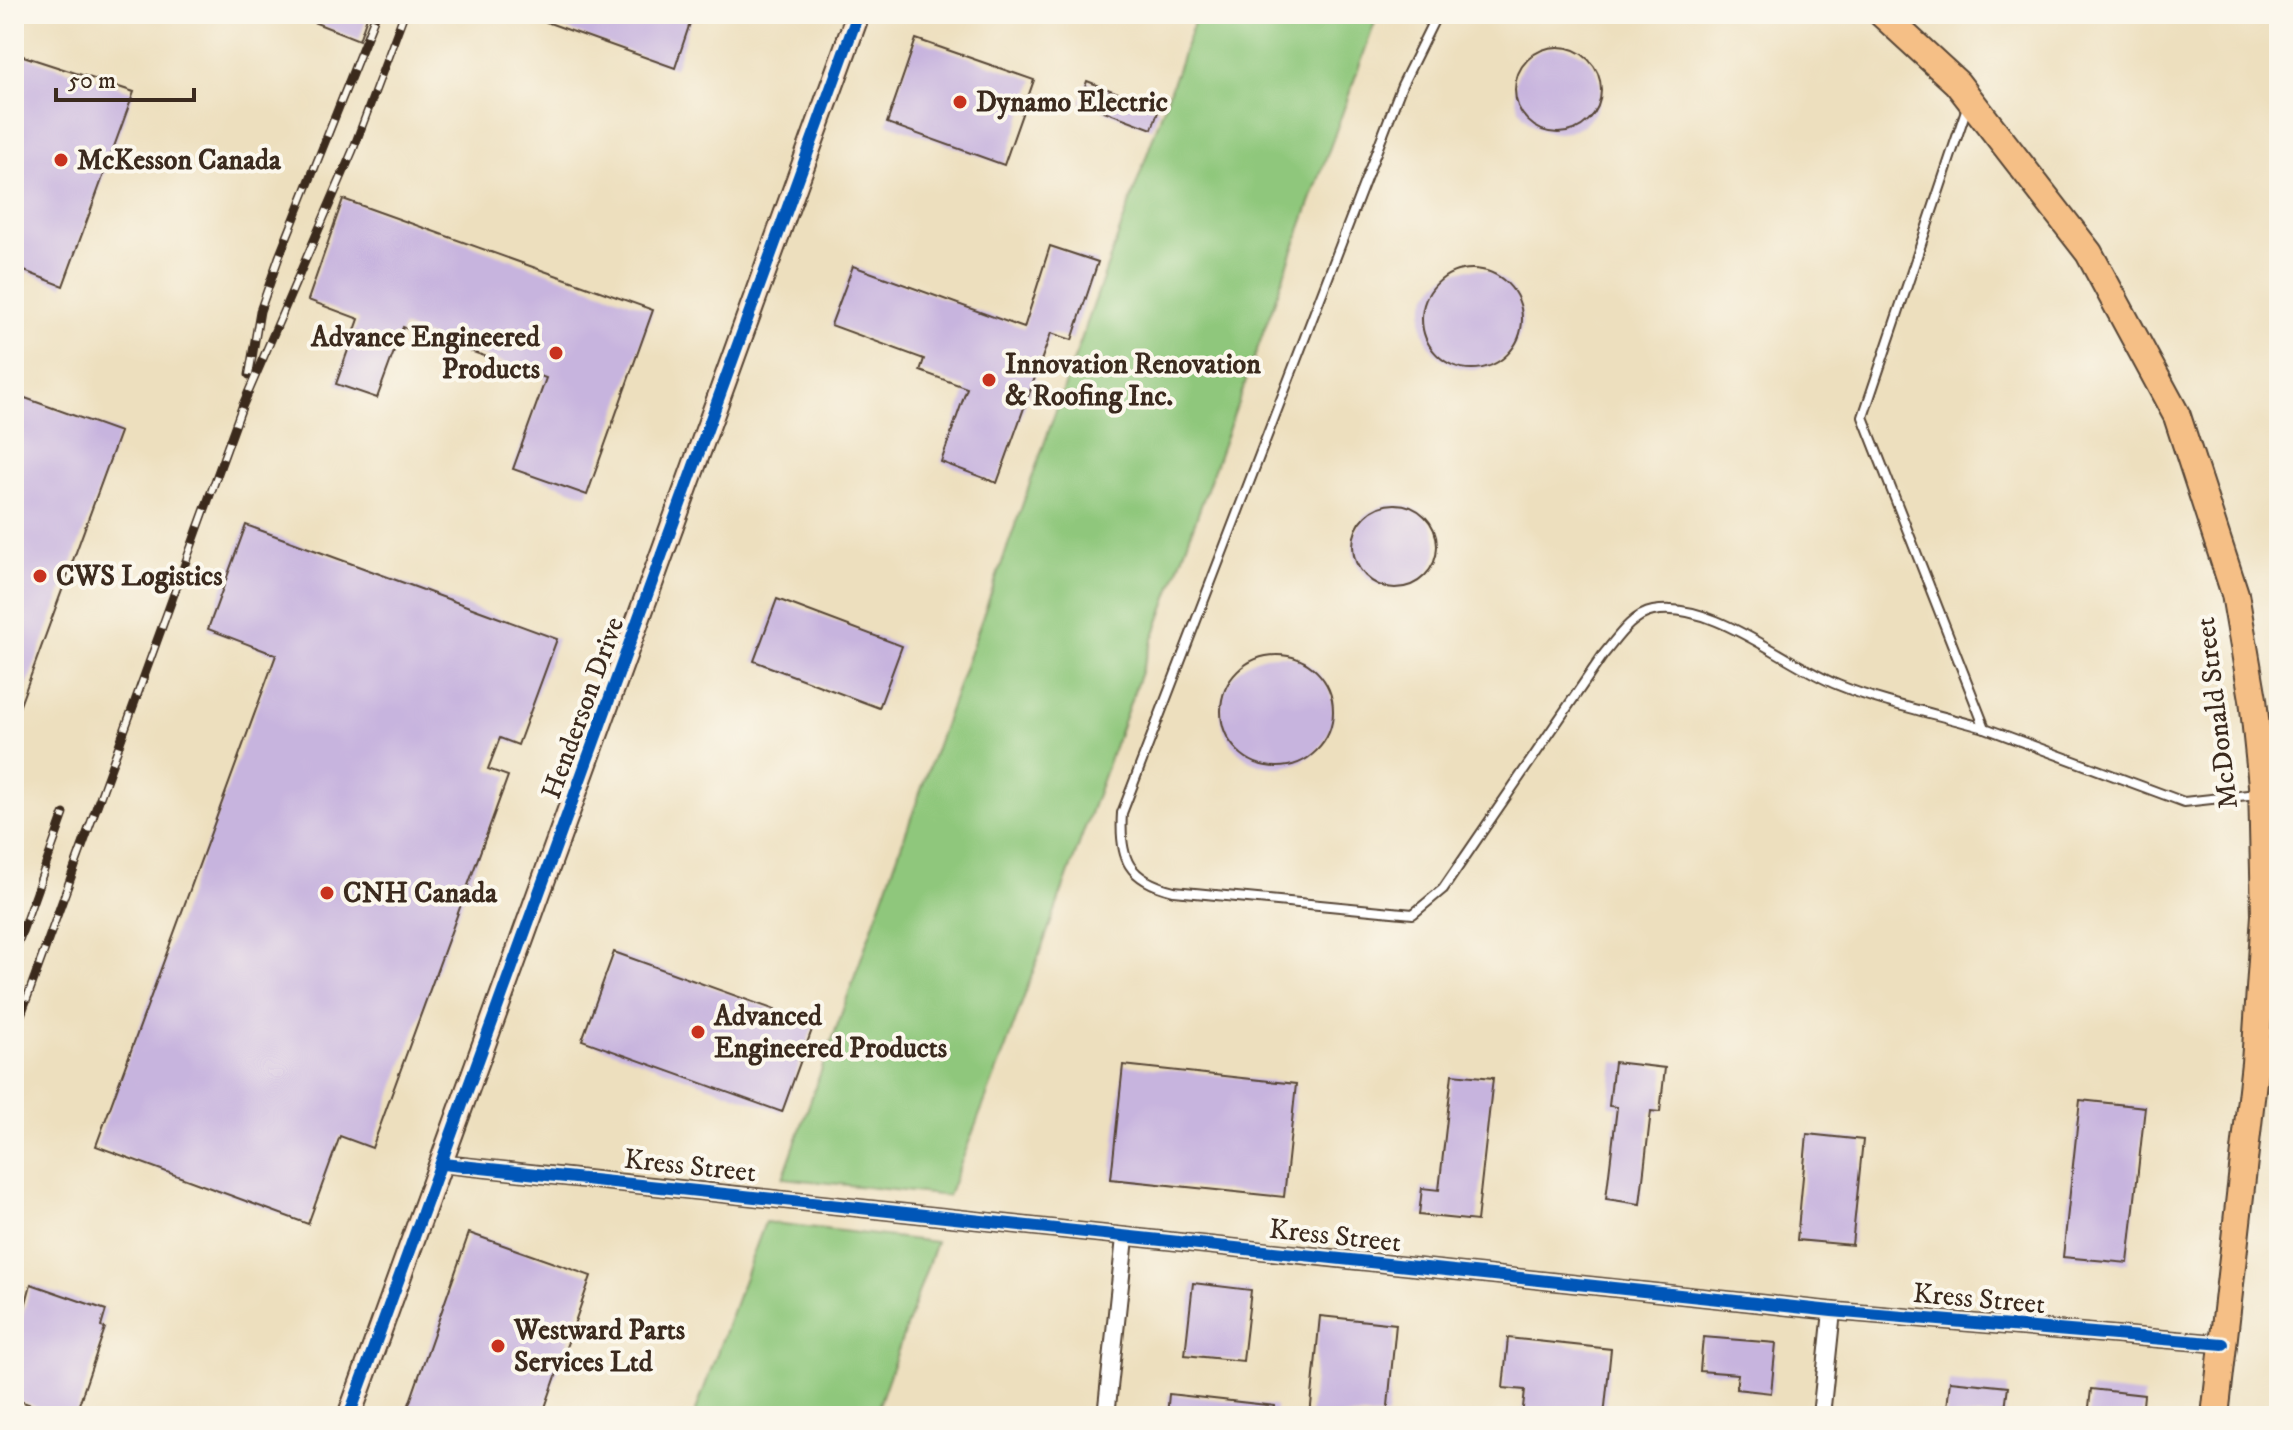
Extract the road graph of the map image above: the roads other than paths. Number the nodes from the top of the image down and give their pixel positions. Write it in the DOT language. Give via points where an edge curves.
graph roads {
  1 [pos="858,14"];
  2 [pos="1437,14"];
  3 [pos="1882,14"];
  4 [pos="1969,98"];
  5 [pos="1985,728"];
  6 [pos="2262,793"];
  7 [pos="443,1164"];
  8 [pos="1125,1238"];
  9 [pos="1832,1311"];
  10 [pos="2223,1344"];
  11 [pos="349,1416"];
  12 [pos="1106,1416"];
  13 [pos="1821,1416"];
  14 [pos="2215,1416"];
  1 -- 7 [label="street, Henderson Drive"];
  2 -- 5 [label="lane" via="1402,85 1122,813 1120,840 1136,876 1174,891 1413,914 1443,889 1603,655 1633,620 1651,611 1677,611 1718,622 1837,685"];
  3 -- 4 [label="main road, McDonald Street"];
  4 -- 5 [label="lane" via="1863,417"];
  4 -- 6 [label="main road, McDonald Street" via="2089,253 2177,416 2235,594"];
  5 -- 6 [label="lane" via="2184,802"];
  6 -- 10 [label="main road, McDonald Street" via="2265,915 2255,1063"];
  7 -- 8 [label="street, Kress Street"];
  7 -- 11 [label="street, Henderson Drive"];
  8 -- 9 [label="street, Kress Street"];
  8 -- 12 [label="street"];
  9 -- 10 [label="street, Kress Street"];
  9 -- 13 [label="street"];
  10 -- 14 [label="main road, McDonald Street"];
}
